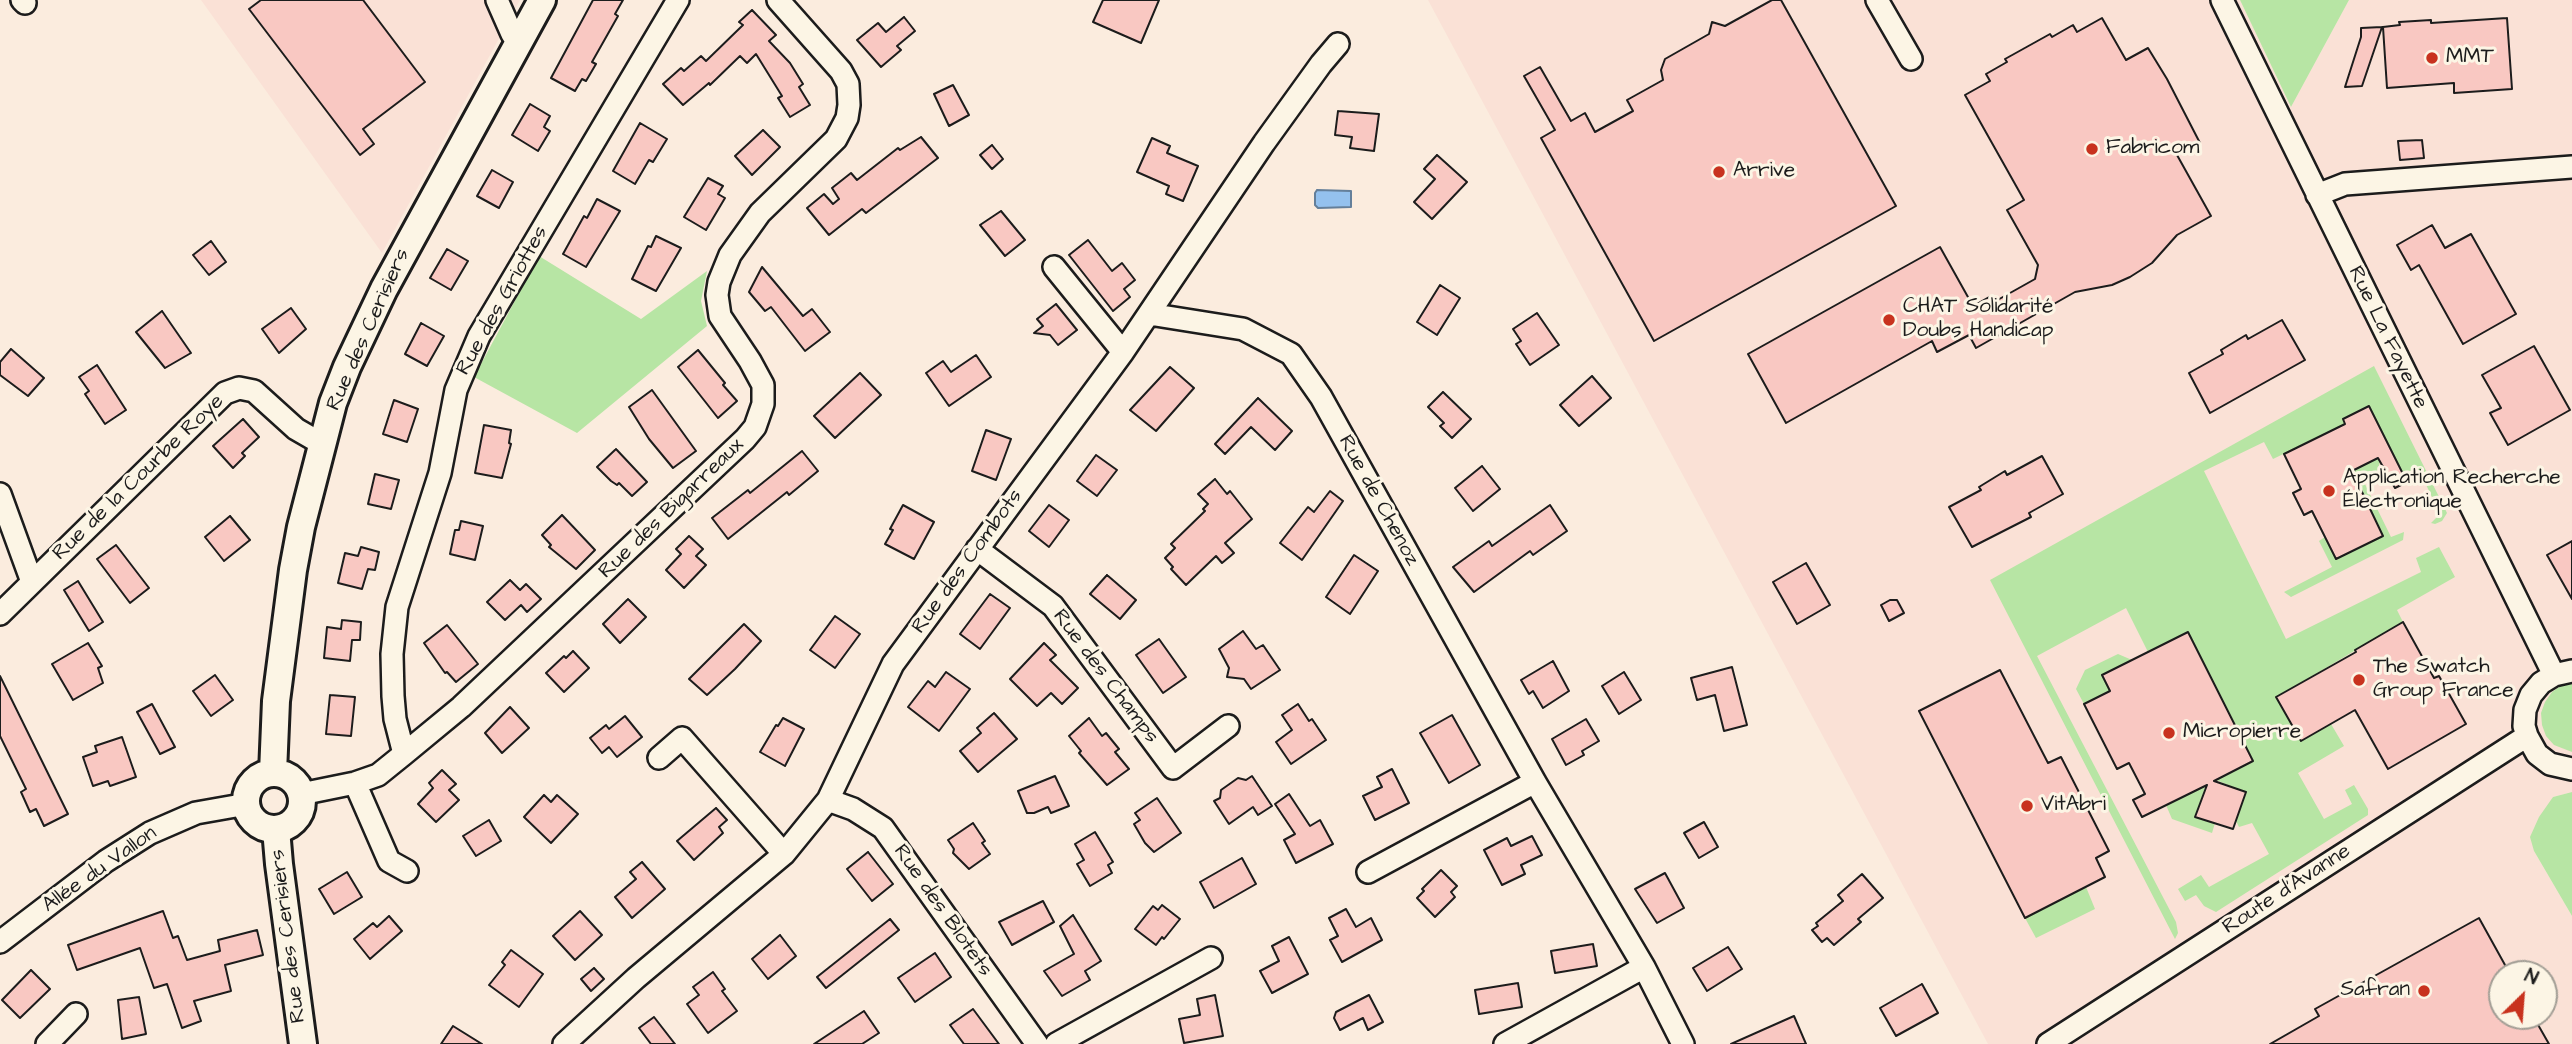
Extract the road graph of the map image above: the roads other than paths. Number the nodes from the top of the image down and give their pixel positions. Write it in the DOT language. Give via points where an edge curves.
graph roads {
  1 [pos="497,0"];
  2 [pos="542,0"];
  3 [pos="678,0"];
  4 [pos="778,0"];
  5 [pos="1877,0"];
  6 [pos="2222,0"];
  7 [pos="520,40"];
  8 [pos="1338,44"];
  9 [pos="1911,59"];
  10 [pos="2572,167"];
  11 [pos="2317,195"];
  12 [pos="1054,267"];
  13 [pos="1149,314"];
  14 [pos="1123,352"];
  15 [pos="321,444"];
  16 [pos="0,494"];
  17 [pos="977,549"];
  18 [pos="32,582"];
  19 [pos="0,614"];
  20 [pos="2563,673"];
  21 [pos="1227,726"];
  22 [pos="2526,736"];
  23 [pos="404,754"];
  24 [pos="659,758"];
  25 [pos="2572,769"];
  26 [pos="274,773"];
  27 [pos="1535,782"];
  28 [pos="355,783"];
  29 [pos="301,794"];
  30 [pos="828,800"];
  31 [pos="247,804"];
  32 [pos="276,828"];
  33 [pos="784,854"];
  34 [pos="407,872"];
  35 [pos="1368,872"];
  36 [pos="0,942"];
  37 [pos="1211,958"];
  38 [pos="1644,967"];
  39 [pos="76,1014"];
  40 [pos="47,1044"];
  41 [pos="303,1044"];
  42 [pos="564,1044"];
  43 [pos="1037,1044"];
  44 [pos="1056,1044"];
  45 [pos="1505,1044"];
  46 [pos="1683,1044"];
  47 [pos="2048,1044"];
  1 -- 7 [label="street" via="512,34"];
  2 -- 7 [label="street, Rue des Cerisiers"];
  3 -- 23 [label="street, Rue des Griottes" via="479,336 456,390 440,473 397,607 393,696"];
  4 -- 23 [label="street, Rue des Bigarreaux" via="841,71 848,83 849,106 836,139 760,213 730,255 719,282 720,316 763,385 760,417 715,468 461,707"];
  5 -- 9 [label="street"];
  6 -- 11 [label="street, Rue La Fayette"];
  7 -- 15 [label="street, Rue des Cerisiers" via="384,289 347,367"];
  8 -- 13 [label="street, Rue des Combots" via="1264,143"];
  10 -- 11 [label="street" via="2356,183"];
  11 -- 20 [label="street, Rue La Fayette"];
  12 -- 14 [label="street"];
  13 -- 14 [label="street, Rue des Combots"];
  13 -- 27 [label="street, Rue de Chenoz" via="1244,328 1291,355 1321,397"];
  14 -- 17 [label="street, Rue des Combots"];
  15 -- 18 [label="street, Rue de la Courbe Roye" via="296,429 254,391 239,388 225,393"];
  15 -- 26 [label="street, Rue des Cerisiers" via="293,570 276,701"];
  16 -- 18 [label="street"];
  17 -- 21 [label="street, Rue des Champs" via="1054,606 1173,768"];
  17 -- 30 [label="street, Rue des Combots" via="893,664"];
  18 -- 19 [label="street, Rue de la Courbe Roye"];
  20 -- 22 [label="street" via="2540,683 2530,695 2525,710"];
  22 -- 25 [label="street" via="2550,764"];
  22 -- 47 [label="street, Route d'Avanne"];
  23 -- 28 [label="street, Rue des Bigarreaux" via="378,775"];
  24 -- 33 [label="street" via="682,738"];
  26 -- 29 [label="street" via="291,779"];
  26 -- 31 [label="street" via="255,781"];
  27 -- 35 [label="street"];
  27 -- 38 [label="street, Rue de Chenoz"];
  28 -- 29 [label="street, Rue des Bigarreaux"];
  28 -- 34 [label="street" via="388,861"];
  29 -- 32 [label="street" via="297,817"];
  30 -- 33 [label="street, Rue des Combots"];
  30 -- 43 [label="street, Rue des Blotets" via="883,828"];
  31 -- 32 [label="street" via="259,824"];
  31 -- 36 [label="street, Allée du Vallon" via="196,813 150,833"];
  32 -- 41 [label="street, Rue des Cerisiers"];
  33 -- 42 [label="street, Rue des Combots"];
  37 -- 44 [label="street"];
  38 -- 45 [label="street"];
  38 -- 46 [label="street, Rue de Chenoz"];
  39 -- 40 [label="street"];
}
